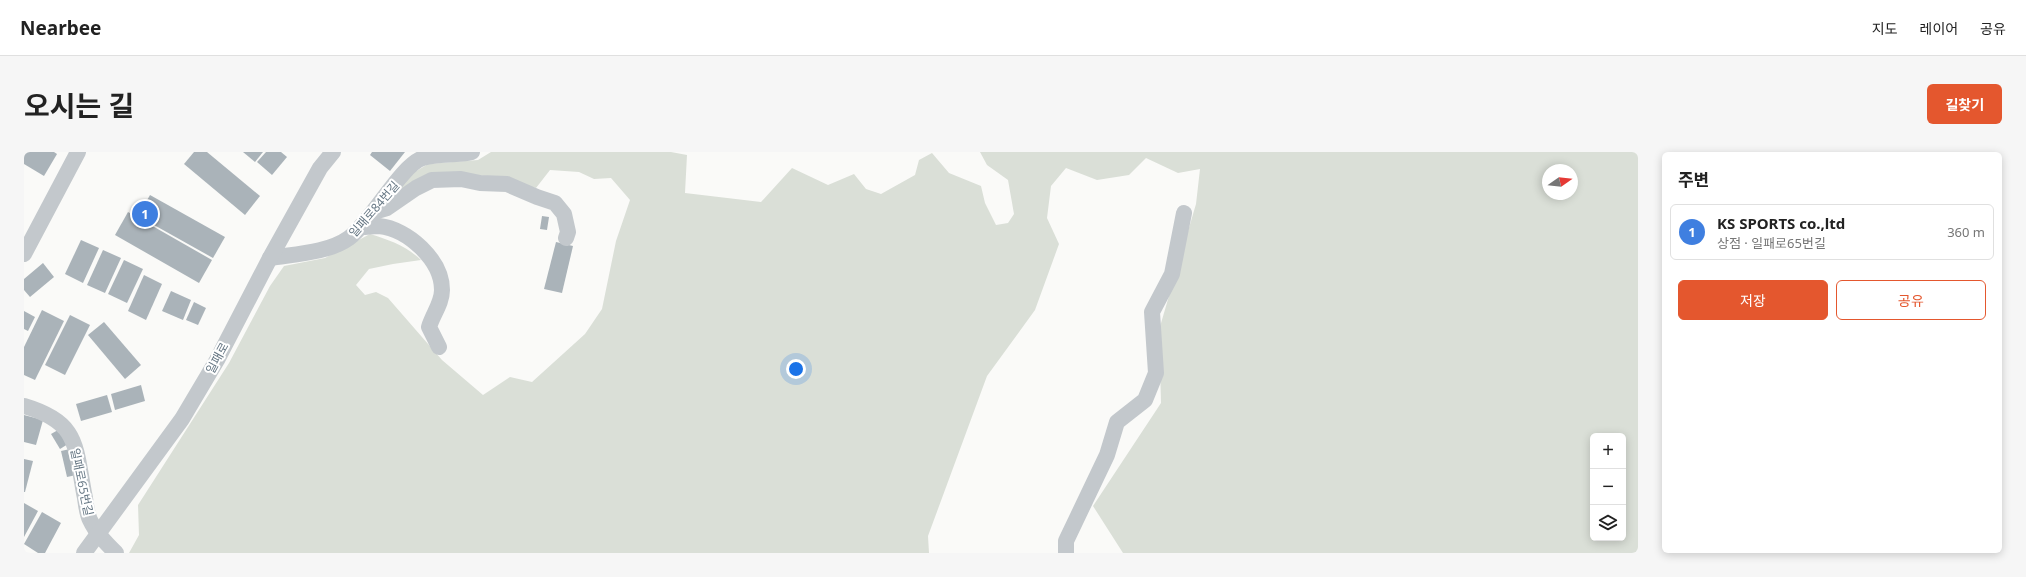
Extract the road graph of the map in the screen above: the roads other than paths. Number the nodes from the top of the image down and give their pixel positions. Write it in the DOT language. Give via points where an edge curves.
graph roads {
  1 [pos="78,152"];
  2 [pos="333,152"];
  3 [pos="472,152"];
  4 [pos="374,212"];
  5 [pos="1184,213"];
  6 [pos="361,227"];
  7 [pos="566,238"];
  8 [pos="24,254"];
  9 [pos="270,258"];
  10 [pos="440,347"];
  11 [pos="24,406"];
  12 [pos="98,535"];
  13 [pos="84,553"];
  14 [pos="116,553"];
  15 [pos="1066,553"];
  1 -- 8 [label="street"];
  2 -- 9 [label="street, 일패로" via="320,168"];
  3 -- 4 [label="street, 일패로84번길" via="423,158 409,166"];
  4 -- 6 [label="street, 일패로84번길"];
  4 -- 7 [label="street" via="387,208 432,180 461,179 507,184 555,203 564,214 568,232"];
  5 -- 15 [label="street" via="1172,274 1152,312 1156,373 1145,400 1117,422 1107,455 1066,541"];
  6 -- 9 [label="street, 일패로84번길" via="348,238 328,248"];
  6 -- 10 [label="street" via="380,226 401,233 433,262 442,289 441,300 429,327"];
  9 -- 12 [label="street, 일패로" via="217,360 182,419"];
  11 -- 12 [label="street, 일패로65번길" via="44,412 61,423 74,439 89,519"];
  12 -- 13 [label="street, 일패로"];
  12 -- 14 [label="street, 일패로65번길"];
}
